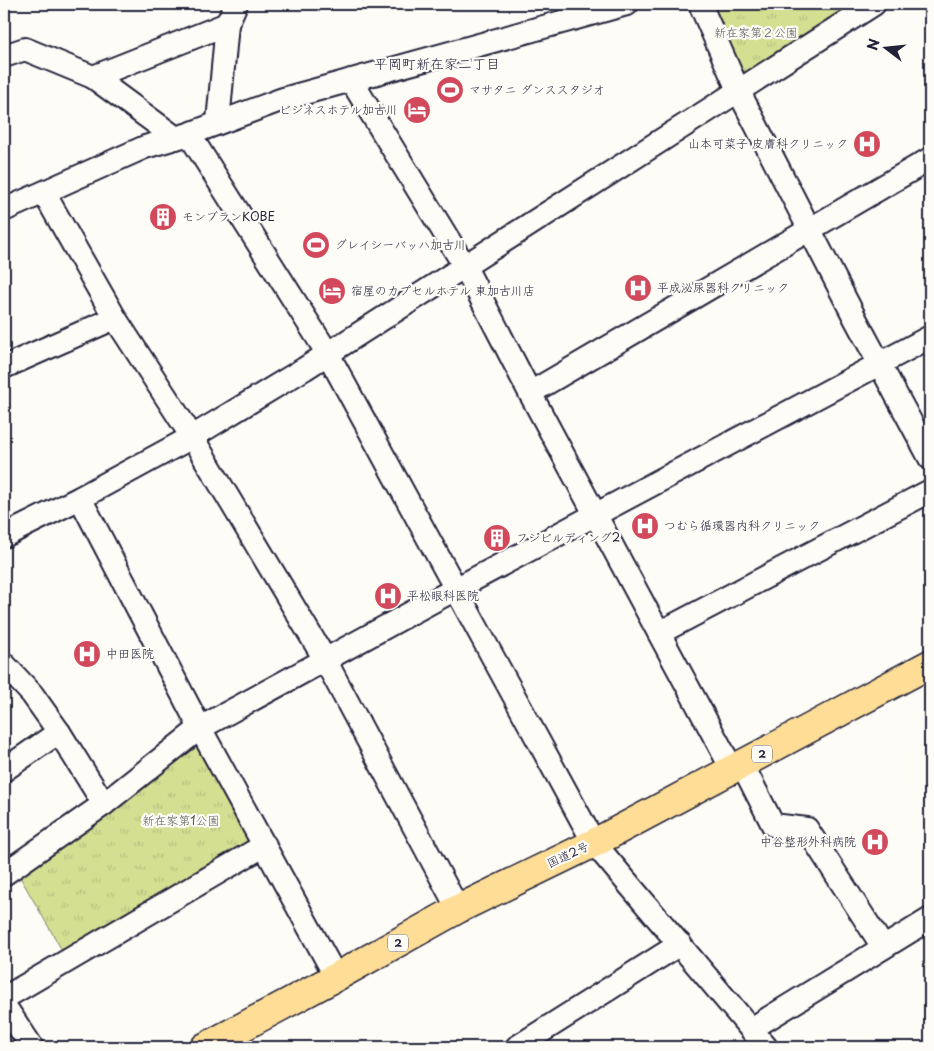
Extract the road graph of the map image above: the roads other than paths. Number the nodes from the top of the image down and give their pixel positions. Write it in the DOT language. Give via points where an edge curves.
graph roads {
  1 [pos="627,4"];
  2 [pos="700,4"];
  3 [pos="874,4"];
  4 [pos="232,14"];
  5 [pos="4,56"];
  6 [pos="93,77"];
  7 [pos="351,80"];
  8 [pos="738,90"];
  9 [pos="218,122"];
  10 [pos="182,136"];
  11 [pos="930,159"];
  12 [pos="44,193"];
  13 [pos="4,210"];
  14 [pos="809,229"];
  15 [pos="464,266"];
  16 [pos="115,318"];
  17 [pos="930,337"];
  18 [pos="328,354"];
  19 [pos="880,364"];
  20 [pos="4,368"];
  21 [pos="530,393"];
  22 [pos="192,437"];
  23 [pos="930,458"];
  24 [pos="930,491"];
  25 [pos="80,498"];
  26 [pos="597,515"];
  27 [pos="4,536"];
  28 [pos="456,589"];
  29 [pos="659,633"];
  30 [pos="325,660"];
  31 [pos="4,664"];
  32 [pos="930,664"];
  33 [pos="200,728"];
  34 [pos="59,732"];
  35 [pos="737,767"];
  36 [pos="4,770"];
  37 [pos="104,804"];
  38 [pos="594,843"];
  39 [pos="265,844"];
  40 [pos="4,874"];
  41 [pos="458,910"];
  42 [pos="930,919"];
  43 [pos="680,944"];
  44 [pos="883,948"];
  45 [pos="336,977"];
  46 [pos="4,998"];
  47 [pos="4,1005"];
  48 [pos="752,1029"];
  49 [pos="32,1047"];
  50 [pos="205,1047"];
  51 [pos="517,1047"];
  52 [pos="766,1047"];
  1 -- 7 [label="street"];
  2 -- 8 [label="street"];
  3 -- 8 [label="street"];
  4 -- 6 [label="street"];
  4 -- 9 [label="street"];
  5 -- 6 [label="street" via="25,49"];
  6 -- 10 [label="street"];
  7 -- 9 [label="street"];
  7 -- 15 [label="street"];
  8 -- 14 [label="street"];
  8 -- 15 [label="street"];
  9 -- 10 [label="street"];
  10 -- 12 [label="street" via="145,147"];
  10 -- 18 [label="street"];
  11 -- 14 [label="street"];
  12 -- 13 [label="street"];
  12 -- 16 [label="street"];
  14 -- 19 [label="street"];
  14 -- 21 [label="street"];
  15 -- 18 [label="street"];
  15 -- 21 [label="street"];
  16 -- 20 [label="street"];
  16 -- 22 [label="street"];
  17 -- 19 [label="street"];
  18 -- 22 [label="street"];
  18 -- 28 [label="street"];
  19 -- 23 [label="street"];
  19 -- 26 [label="street"];
  21 -- 26 [label="street"];
  22 -- 25 [label="street"];
  22 -- 30 [label="street"];
  24 -- 29 [label="street"];
  25 -- 27 [label="street"];
  25 -- 33 [label="street"];
  26 -- 28 [label="street"];
  26 -- 29 [label="street"];
  28 -- 30 [label="street"];
  28 -- 38 [label="street"];
  29 -- 35 [label="street"];
  30 -- 33 [label="street"];
  30 -- 41 [label="street"];
  31 -- 34 [label="street" via="32,694"];
  32 -- 35 [label="highway, 国道2号 / 2"];
  33 -- 37 [label="street"];
  33 -- 39 [label="street"];
  34 -- 36 [label="street"];
  34 -- 37 [label="street"];
  35 -- 38 [label="highway, 国道2号 / 2"];
  35 -- 44 [label="street" via="773,824 807,829"];
  37 -- 40 [label="street"];
  38 -- 41 [label="highway, 国道2号 / 2"];
  38 -- 43 [label="street"];
  39 -- 45 [label="street"];
  39 -- 46 [label="street"];
  41 -- 45 [label="highway, 国道2号 / 2"];
  42 -- 44 [label="street"];
  43 -- 48 [label="street"];
  43 -- 51 [label="street"];
  44 -- 48 [label="street"];
  45 -- 50 [label="highway, 国道2号 / 2"];
  47 -- 49 [label="street"];
  48 -- 52 [label="street"];
}
